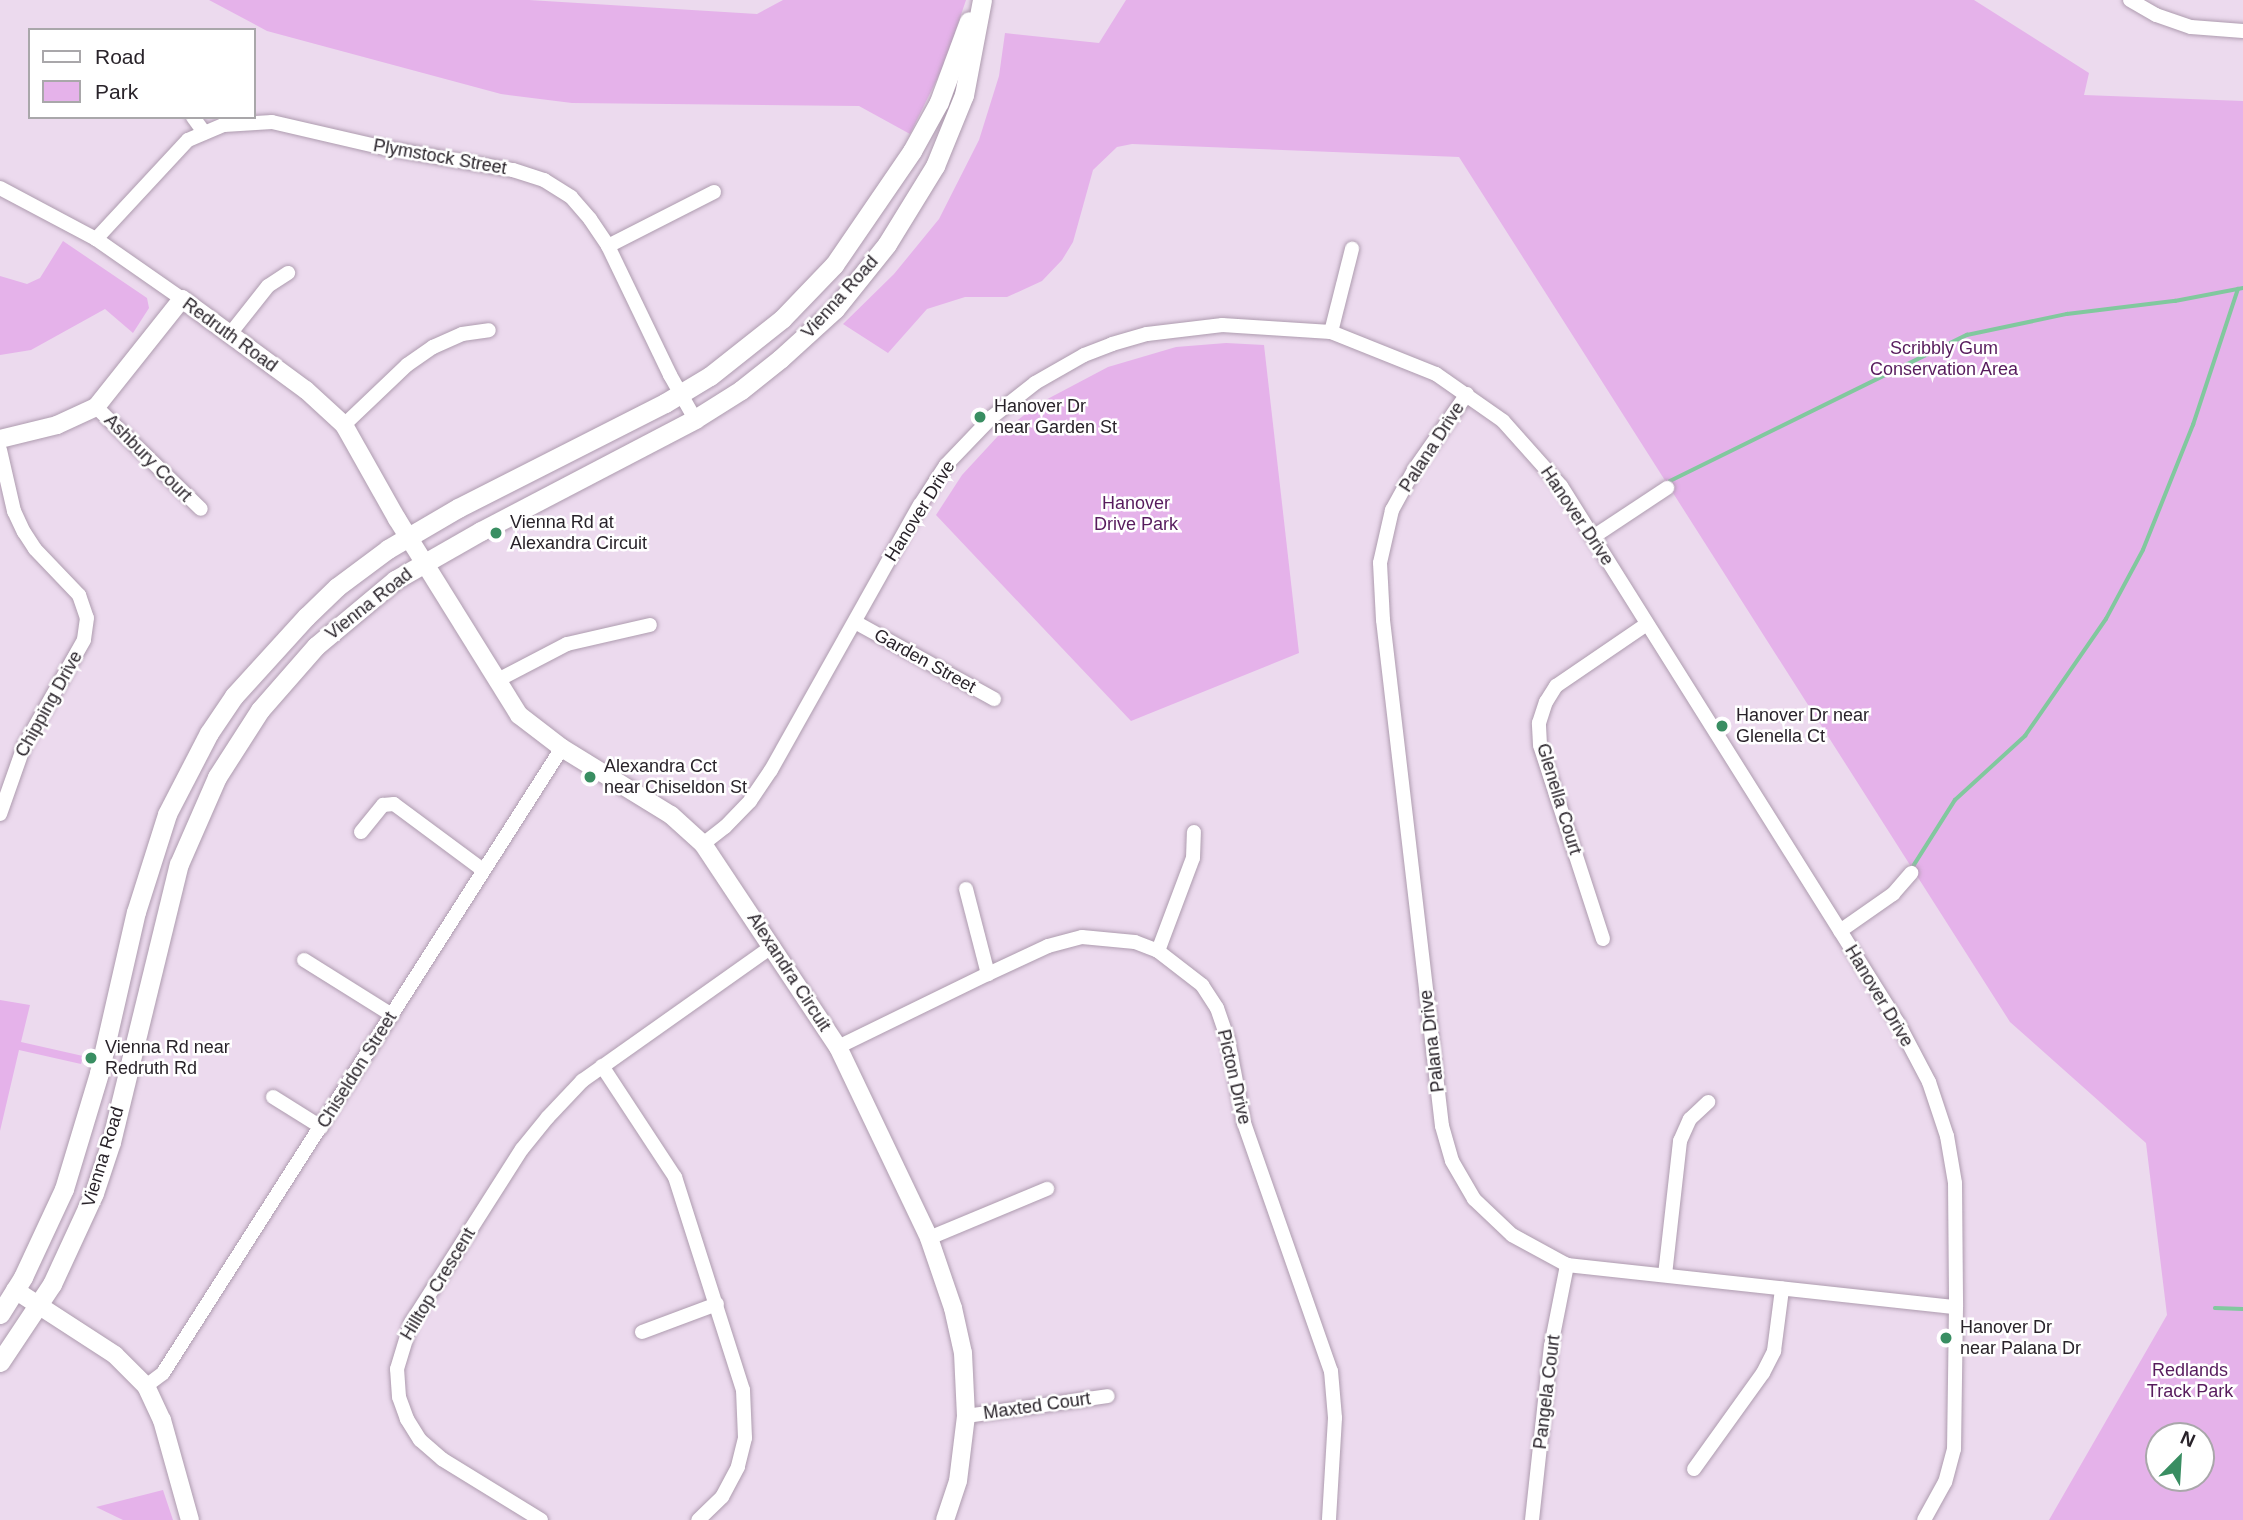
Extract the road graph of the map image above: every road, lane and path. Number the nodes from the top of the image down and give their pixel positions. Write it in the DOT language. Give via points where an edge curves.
graph roads {
  1 [pos="974,0"];
  2 [pos="982,0"];
  3 [pos="2130,0"];
  4 [pos="2243,31"];
  5 [pos="194,119"];
  6 [pos="204,132"];
  7 [pos="0,188"];
  8 [pos="714,192"];
  9 [pos="96,239"];
  10 [pos="608,246"];
  11 [pos="1352,249"];
  12 [pos="288,273"];
  13 [pos="182,299"];
  14 [pos="489,330"];
  15 [pos="1331,332"];
  16 [pos="230,334"];
  17 [pos="681,394"];
  18 [pos="1467,394"];
  19 [pos="96,407"];
  20 [pos="695,419"];
  21 [pos="344,425"];
  22 [pos="0,439"];
  23 [pos="0,450"];
  24 [pos="1667,488"];
  25 [pos="201,509"];
  26 [pos="408,536"];
  27 [pos="1593,537"];
  28 [pos="424,562"];
  29 [pos="855,622"];
  30 [pos="1647,624"];
  31 [pos="650,625"];
  32 [pos="496,681"];
  33 [pos="994,699"];
  34 [pos="562,748"];
  35 [pos="0,814"];
  36 [pos="361,832"];
  37 [pos="1194,832"];
  38 [pos="703,844"];
  39 [pos="483,870"];
  40 [pos="1911,873"];
  41 [pos="967,889"];
  42 [pos="1840,931"];
  43 [pos="1602,939"];
  44 [pos="773,946"];
  45 [pos="1157,951"];
  46 [pos="304,960"];
  47 [pos="988,974"];
  48 [pos="392,1015"];
  49 [pos="838,1047"];
  50 [pos="602,1066"];
  51 [pos="273,1097"];
  52 [pos="1708,1102"];
  53 [pos="321,1127"];
  54 [pos="1046,1189"];
  55 [pos="929,1238"];
  56 [pos="1567,1265"];
  57 [pos="1665,1275"];
  58 [pos="1782,1289"];
  59 [pos="16,1290"];
  60 [pos="717,1304"];
  61 [pos="40,1305"];
  62 [pos="1956,1307"];
  63 [pos="0,1314"];
  64 [pos="642,1332"];
  65 [pos="0,1362"];
  66 [pos="146,1386"];
  67 [pos="1108,1396"];
  68 [pos="966,1416"];
  69 [pos="1694,1469"];
  70 [pos="190,1520"];
  71 [pos="541,1520"];
  72 [pos="698,1520"];
  73 [pos="946,1520"];
  74 [pos="1329,1520"];
  75 [pos="1532,1520"];
  76 [pos="1924,1520"];
  1 -- 17 [label="main road, Vienna Road" via="955,64 928,125 857,235 782,319"];
  2 -- 20 [label="main road, Vienna Road" via="971,66 956,116 935,166 905,218 825,318 741,390"];
  3 -- 4 [label="street" via="2191,27"];
  5 -- 6 [label="street"];
  6 -- 9 [label="street, Plymstock Street" via="188,140"];
  6 -- 10 [label="street, Plymstock Street" via="224,125 272,122 513,170 544,180 571,197"];
  7 -- 9 [label="street, Redruth Road"];
  8 -- 10 [label="street"];
  9 -- 13 [label="street, Redruth Road"];
  10 -- 17 [label="street, Plymstock Street"];
  11 -- 15 [label="street"];
  12 -- 16 [label="street" via="268,286"];
  13 -- 16 [label="street, Redruth Road"];
  13 -- 19 [label="street"];
  14 -- 21 [label="street" via="462,334 433,347 407,365"];
  15 -- 18 [label="street, Hanover Drive" via="1401,357"];
  15 -- 29 [label="street, Hanover Drive" via="1258,325 1180,328 1112,344 1035,383 992,416 946,465"];
  16 -- 21 [label="street, Redruth Road" via="306,390"];
  17 -- 20 [label="street, Plymstock Street"];
  17 -- 26 [label="main road, Vienna Road"];
  18 -- 27 [label="street, Hanover Drive" via="1503,421 1533,453 1561,486"];
  18 -- 56 [label="street, Palana Drive" via="1392,510 1380,563 1385,634 1442,1126 1452,1161 1474,1199 1511,1235"];
  19 -- 22 [label="street" via="57,425"];
  19 -- 25 [label="street, Ashbury Court"];
  20 -- 28 [label="main road, Vienna Road"];
  21 -- 26 [label="street, Redruth Road"];
  23 -- 35 [label="street, Chipping Drive" via="14,511 24,532 79,595 87,618 84,640 24,746"];
  24 -- 27 [label="street"];
  26 -- 28 [label="street, Alexandra Circuit"];
  26 -- 59 [label="main road, Vienna Road" via="337,587 269,655 234,696 189,771 150,862 99,1073 68,1178"];
  27 -- 30 [label="street, Hanover Drive"];
  28 -- 32 [label="street, Alexandra Circuit"];
  28 -- 61 [label="main road, Vienna Road" via="376,593 316,646 260,710 217,777 179,864 111,1142 94,1193"];
  29 -- 33 [label="street, Garden Street"];
  29 -- 38 [label="street, Hanover Drive" via="750,801"];
  30 -- 42 [label="street, Hanover Drive"];
  30 -- 43 [label="street, Glenella Court" via="1556,686 1539,723 1540,745"];
  31 -- 32 [label="street" via="567,644"];
  32 -- 34 [label="street, Alexandra Circuit" via="519,715"];
  34 -- 38 [label="street, Alexandra Circuit" via="671,815"];
  34 -- 39 [label="street, Chiseldon Street"];
  36 -- 39 [label="street" via="383,805 394,804"];
  37 -- 45 [label="street" via="1193,858"];
  38 -- 44 [label="street, Alexandra Circuit"];
  39 -- 48 [label="street, Chiseldon Street"];
  40 -- 42 [label="street" via="1894,894"];
  41 -- 47 [label="street"];
  42 -- 62 [label="street, Hanover Drive" via="1929,1082 1947,1136 1955,1183"];
  44 -- 49 [label="street, Alexandra Circuit"];
  44 -- 50 [label="street, Hilltop Crescent"];
  45 -- 47 [label="street, Picton Drive" via="1135,942 1082,937 1048,946"];
  45 -- 74 [label="street, Picton Drive" via="1202,985 1217,1008 1244,1123 1331,1371 1335,1418"];
  46 -- 48 [label="street"];
  47 -- 49 [label="street, Picton Drive"];
  48 -- 53 [label="street, Chiseldon Street"];
  49 -- 55 [label="street, Alexandra Circuit"];
  50 -- 60 [label="street" via="675,1177"];
  50 -- 71 [label="street, Hilltop Crescent" via="582,1081 522,1149 411,1323 397,1369 407,1419 420,1440 442,1459"];
  51 -- 53 [label="street"];
  52 -- 57 [label="street" via="1690,1119 1681,1141"];
  53 -- 66 [label="street, Chiseldon Street" via="163,1373"];
  54 -- 55 [label="street"];
  55 -- 68 [label="street, Alexandra Circuit" via="963,1353"];
  56 -- 57 [label="street, Palana Drive"];
  56 -- 75 [label="street, Pangela Court" via="1551,1346"];
  57 -- 58 [label="street, Palana Drive"];
  58 -- 62 [label="street, Palana Drive"];
  58 -- 69 [label="street" via="1774,1351"];
  59 -- 61 [label="street"];
  59 -- 63 [label="main road, Vienna Road"];
  60 -- 64 [label="street"];
  60 -- 72 [label="street" via="743,1390 746,1438 738,1467 722,1497"];
  61 -- 65 [label="main road, Vienna Road"];
  61 -- 66 [label="street" via="115,1354"];
  62 -- 76 [label="street, Hanover Drive" via="1954,1449 1945,1482"];
  66 -- 70 [label="street" via="162,1420"];
  67 -- 68 [label="street, Maxted Court"];
  68 -- 73 [label="street, Alexandra Circuit" via="958,1481"];
}
